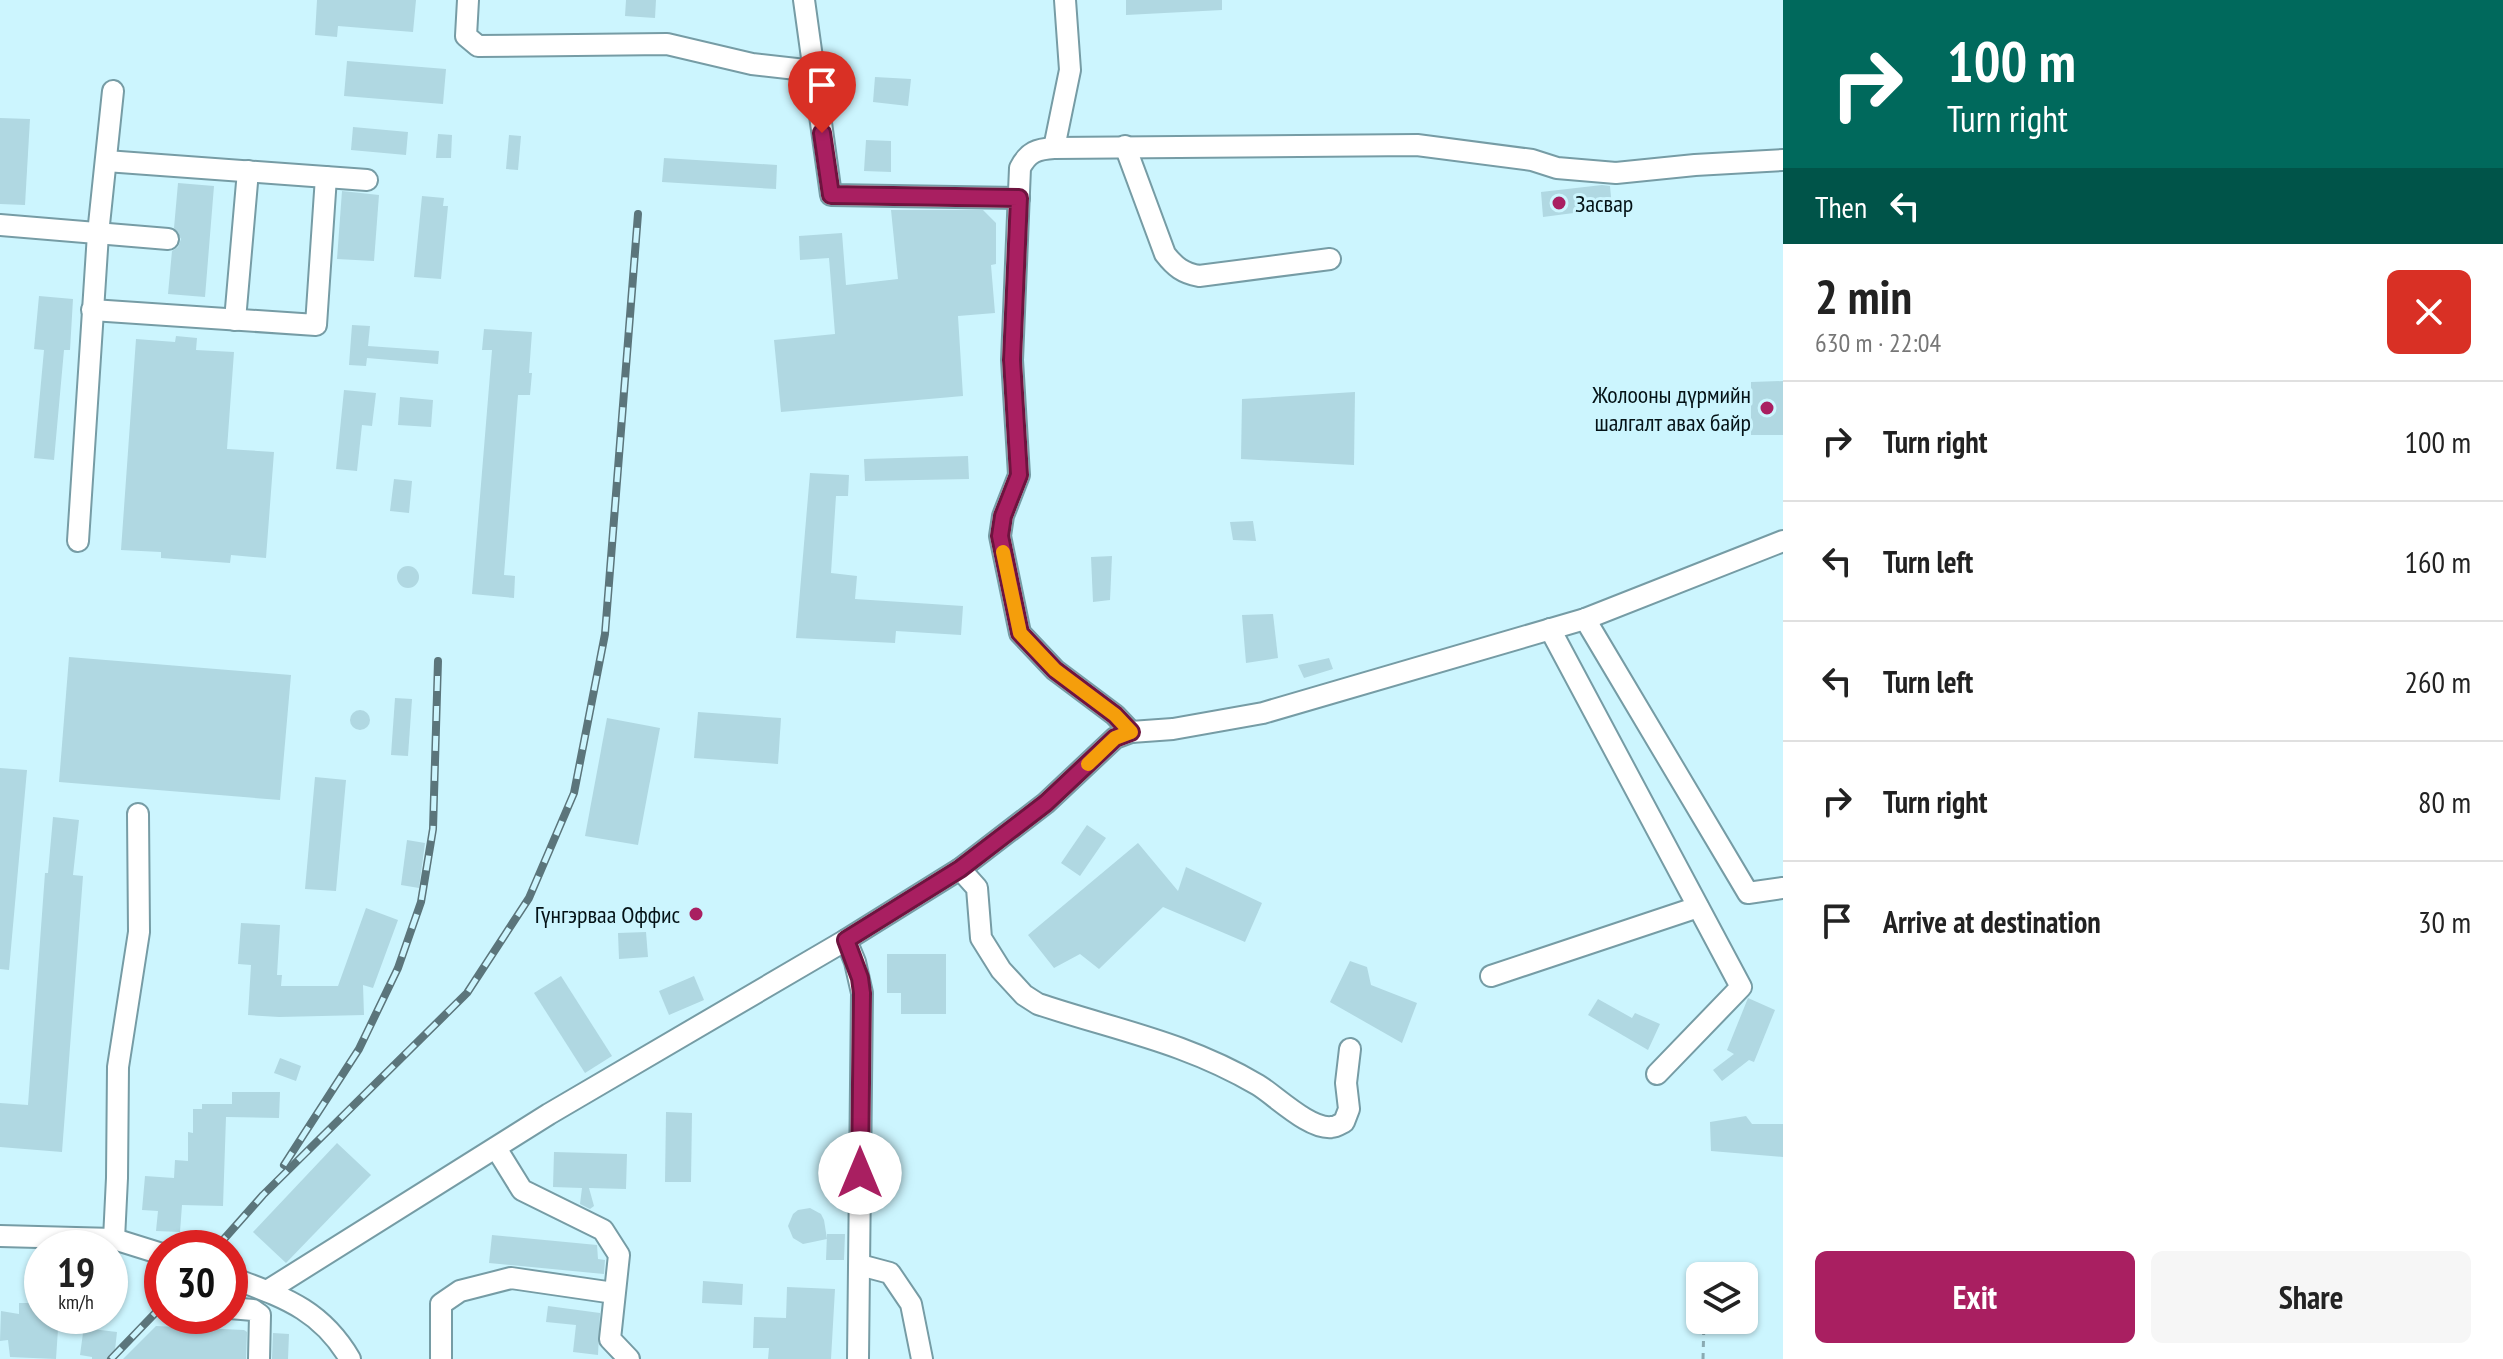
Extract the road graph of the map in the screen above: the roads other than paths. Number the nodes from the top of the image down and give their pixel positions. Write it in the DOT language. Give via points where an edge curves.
graph roads {
  1 [pos="468,0"];
  2 [pos="804,0"];
  3 [pos="1065,0"];
  4 [pos="814,71"];
  5 [pos="113,91"];
  6 [pos="1125,146"];
  7 [pos="1054,148"];
  8 [pos="1783,160"];
  9 [pos="106,161"];
  10 [pos="248,171"];
  11 [pos="326,177"];
  12 [pos="367,180"];
  13 [pos="1019,198"];
  14 [pos="0,225"];
  15 [pos="98,234"];
  16 [pos="168,239"];
  17 [pos="1330,259"];
  18 [pos="92,310"];
  19 [pos="235,320"];
  20 [pos="78,541"];
  21 [pos="1783,541"];
  22 [pos="1585,619"];
  23 [pos="1550,629"];
  24 [pos="1131,732"];
  25 [pos="138,814"];
  26 [pos="960,869"];
  27 [pos="1783,888"];
  28 [pos="1698,907"];
  29 [pos="846,940"];
  30 [pos="1491,976"];
  31 [pos="1350,1049"];
  32 [pos="1657,1074"];
  33 [pos="496,1148"];
  34 [pos="114,1230"];
  35 [pos="0,1236"];
  36 [pos="24,1237"];
  37 [pos="860,1265"];
  38 [pos="248,1284"];
  39 [pos="267,1291"];
  40 [pos="614,1293"];
  41 [pos="248,1310"];
  42 [pos="259,1359"];
  43 [pos="350,1359"];
  44 [pos="441,1359"];
  45 [pos="629,1359"];
  46 [pos="858,1359"];
  47 [pos="922,1359"];
  1 -- 4 [label="street" via="466,36 478,46 667,44 752,64"];
  2 -- 4 [label="street"];
  3 -- 7 [label="street" via="1070,70"];
  4 -- 13 [label="street" via="831,195"];
  5 -- 9 [label="street"];
  6 -- 7 [label="street"];
  6 -- 8 [label="street" via="1417,145 1616,173"];
  6 -- 17 [label="street" via="1165,254 1185,273 1199,276"];
  7 -- 13 [label="street" via="1036,150 1025,159"];
  9 -- 10 [label="street"];
  9 -- 15 [label="street"];
  10 -- 11 [label="street"];
  10 -- 19 [label="street"];
  11 -- 12 [label="street"];
  11 -- 19 [label="street" via="316,325"];
  13 -- 24 [label="street" via="1012,360 1019,475 1000,536 1020,633 1055,670"];
  14 -- 15 [label="street"];
  15 -- 16 [label="street"];
  15 -- 18 [label="street"];
  18 -- 19 [label="street"];
  18 -- 20 [label="street"];
  21 -- 22 [label="street"];
  22 -- 23 [label="street"];
  22 -- 27 [label="street" via="1748,893"];
  23 -- 24 [label="street" via="1263,713"];
  23 -- 28 [label="street"];
  24 -- 26 [label="street" via="1115,738 1046,803"];
  25 -- 34 [label="street" via="139,932 118,1067"];
  26 -- 29 [label="street"];
  26 -- 31 [label="street" via="977,888 981,938 1001,970 1038,1004 1208,1058 1293,1111 1332,1127 1344,1122 1349,1109"];
  28 -- 30 [label="street"];
  28 -- 32 [label="street" via="1741,987"];
  29 -- 33 [label="street"];
  29 -- 37 [label="street" via="862,993"];
  33 -- 39 [label="street"];
  33 -- 40 [label="street" via="522,1190 603,1230 619,1255"];
  35 -- 36 [label="street"];
  37 -- 46 [label="street"];
  37 -- 47 [label="street" via="890,1273 911,1304"];
  38 -- 39 [label="street"];
  39 -- 43 [label="street" via="320,1319"];
  40 -- 44 [label="street" via="511,1278 460,1291 441,1304"];
  40 -- 45 [label="street" via="610,1339"];
  41 -- 42 [label="street" via="260,1315"];
}
